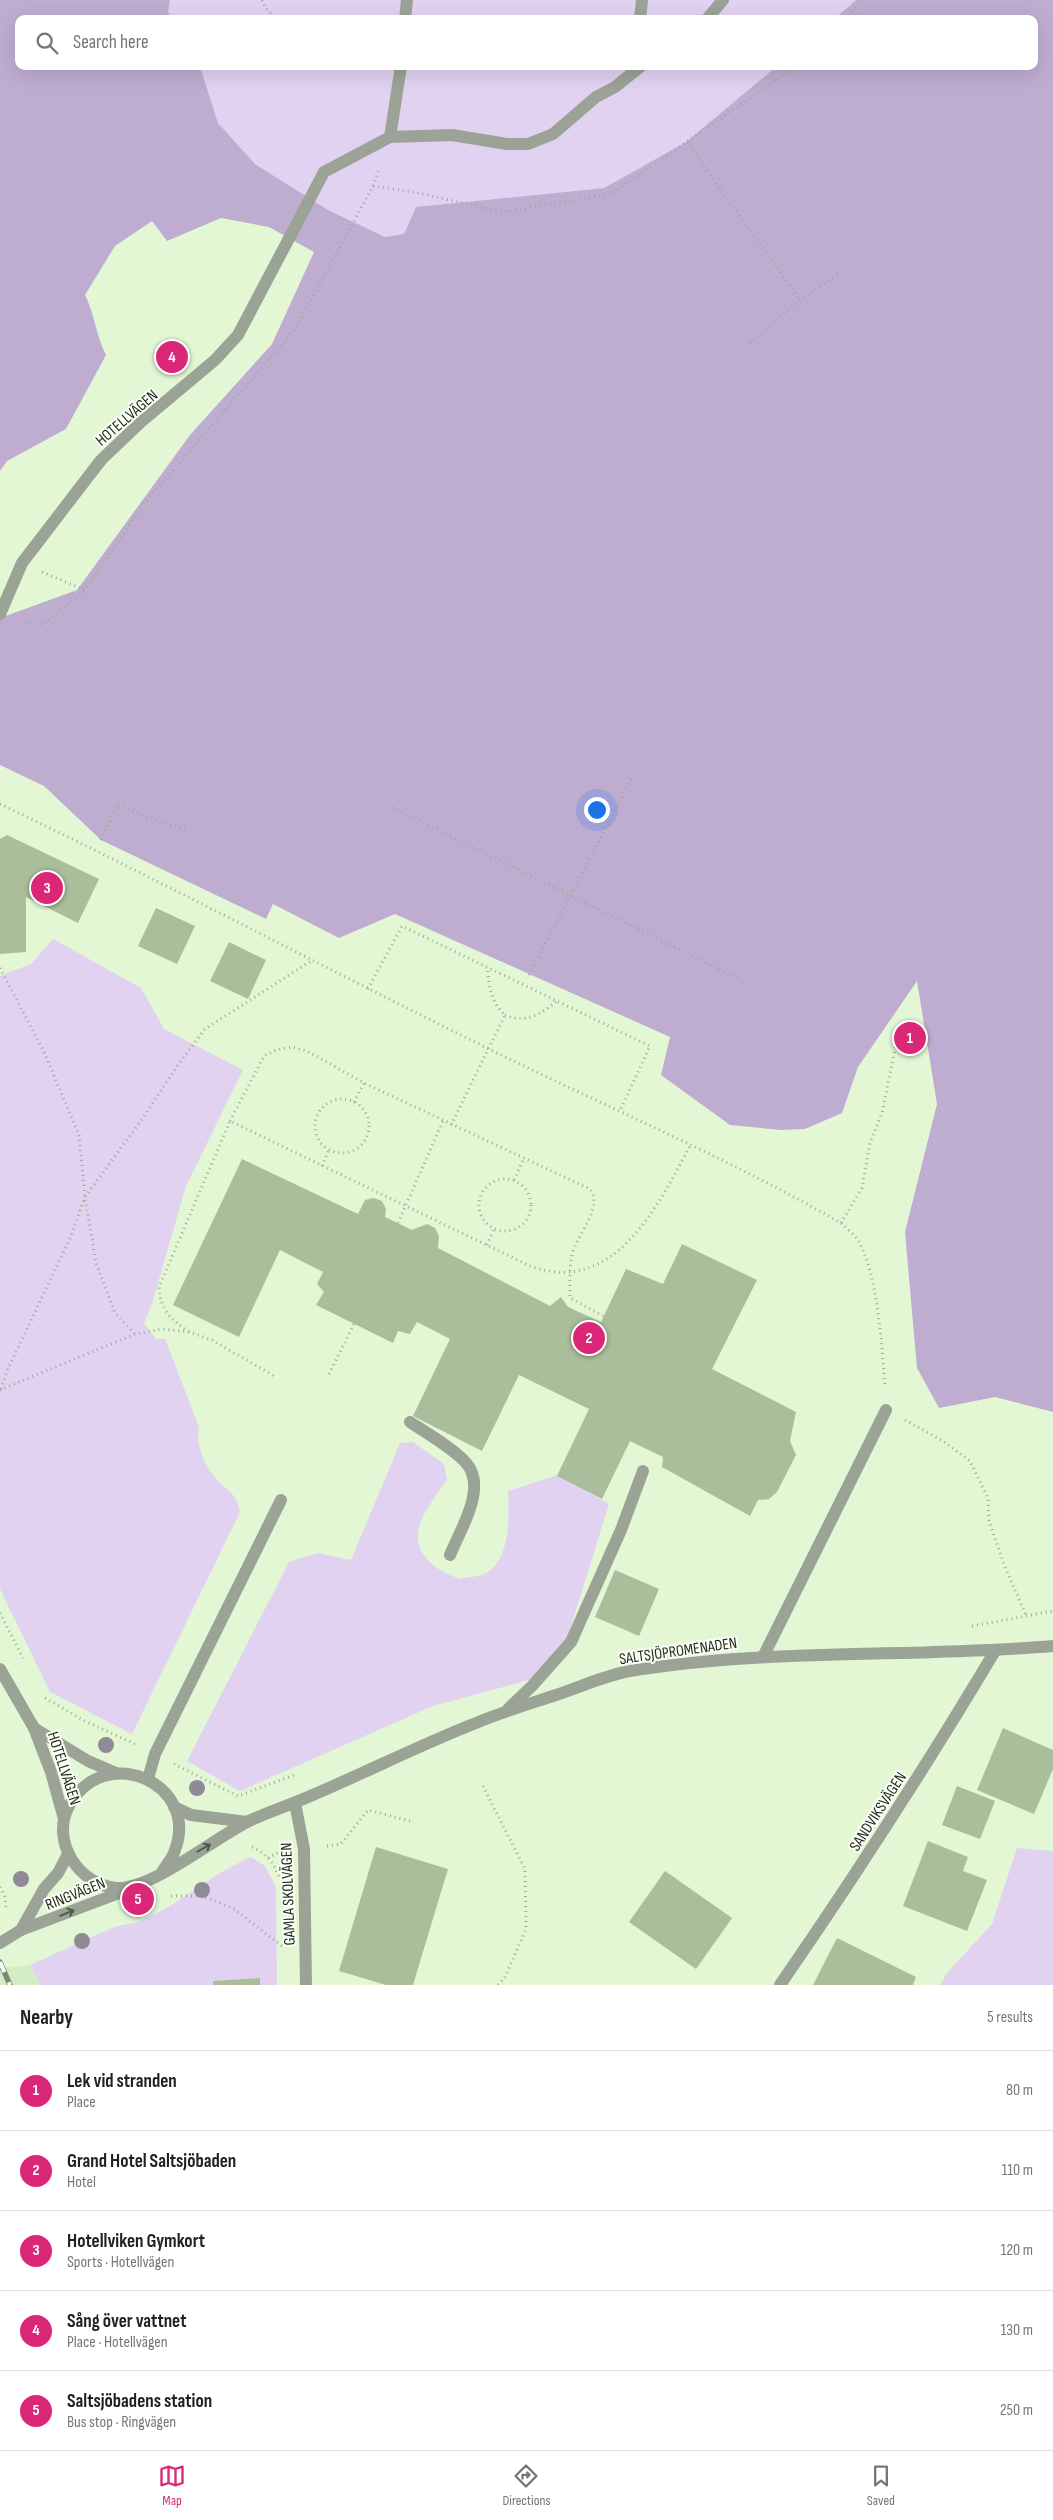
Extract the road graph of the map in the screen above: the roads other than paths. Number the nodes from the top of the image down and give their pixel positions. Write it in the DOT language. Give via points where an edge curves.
graph roads {
  1 [pos="407,0"];
  2 [pos="642,0"];
  3 [pos="722,0"];
  4 [pos="405,15"];
  5 [pos="640,15"];
  6 [pos="711,15"];
  7 [pos="400,70"];
  8 [pos="635,70"];
  9 [pos="390,137"];
  10 [pos="0,614"];
  11 [pos="886,1410"];
  12 [pos="410,1422"];
  13 [pos="643,1471"];
  14 [pos="281,1500"];
  15 [pos="450,1555"];
  16 [pos="1053,1646"];
  17 [pos="995,1651"];
  18 [pos="764,1655"];
  19 [pos="0,1669"];
  20 [pos="504,1713"];
  21 [pos="34,1728"];
  22 [pos="116,1772"];
  23 [pos="148,1779"];
  24 [pos="295,1804"];
  25 [pos="174,1807"];
  26 [pos="64,1819"];
  27 [pos="247,1822"];
  28 [pos="68,1854"];
  29 [pos="162,1872"];
  30 [pos="141,1885"];
  31 [pos="21,1930"];
  32 [pos="0,1943"];
  33 [pos="306,1985"];
  34 [pos="780,1985"];
  1 -- 4 [label="street"];
  2 -- 5 [label="street"];
  3 -- 6 [label="street"];
  7 -- 9 [label="street"];
  8 -- 9 [label="street" via="615,87 596,97 553,134 528,144 452,135"];
  9 -- 10 [label="street, HOTELLVÄGEN" via="324,172 238,335 215,360 101,460 22,562"];
  11 -- 18 [label="street"];
  12 -- 15 [label="street" via="467,1464 474,1483 472,1502"];
  13 -- 20 [label="street" via="622,1530 571,1642"];
  14 -- 23 [label="street" via="155,1754"];
  16 -- 17 [label="street, SALTSJÖPROMENADEN"];
  17 -- 18 [label="street, SALTSJÖPROMENADEN"];
  17 -- 34 [label="street, SANDVIKSVÄGEN" via="844,1892"];
  18 -- 20 [label="street, SALTSJÖPROMENADEN" via="627,1671"];
  19 -- 21 [label="street, HOTELLVÄGEN"];
  20 -- 24 [label="street, SALTSJÖPROMENADEN"];
  21 -- 22 [label="street, HOTELLVÄGEN" via="88,1761"];
  21 -- 26 [label="street, HOTELLVÄGEN"];
  22 -- 23 [label="street"];
  22 -- 26 [label="street" via="83,1786 68,1807"];
  23 -- 25 [label="street" via="163,1790"];
  24 -- 27 [label="street, SALTSJÖPROMENADEN"];
  24 -- 33 [label="street, GAMLA SKOLVÄGEN" via="304,1849"];
  25 -- 27 [label="street, SALTSJÖPROMENADEN" via="191,1815"];
  25 -- 29 [label="street" via="178,1822 176,1849"];
  26 -- 28 [label="street" via="63,1835"];
  29 -- 27 [label="street, SALTSJÖPROMENADEN, one-way"];
  28 -- 30 [label="street" via="80,1871 96,1882 117,1888"];
  28 -- 31 [label="street, RINGVÄGEN"];
  29 -- 30 [label="street"];
  31 -- 30 [label="street, RINGVÄGEN, one-way"];
  31 -- 32 [label="street, RINGVÄGEN"];
}
